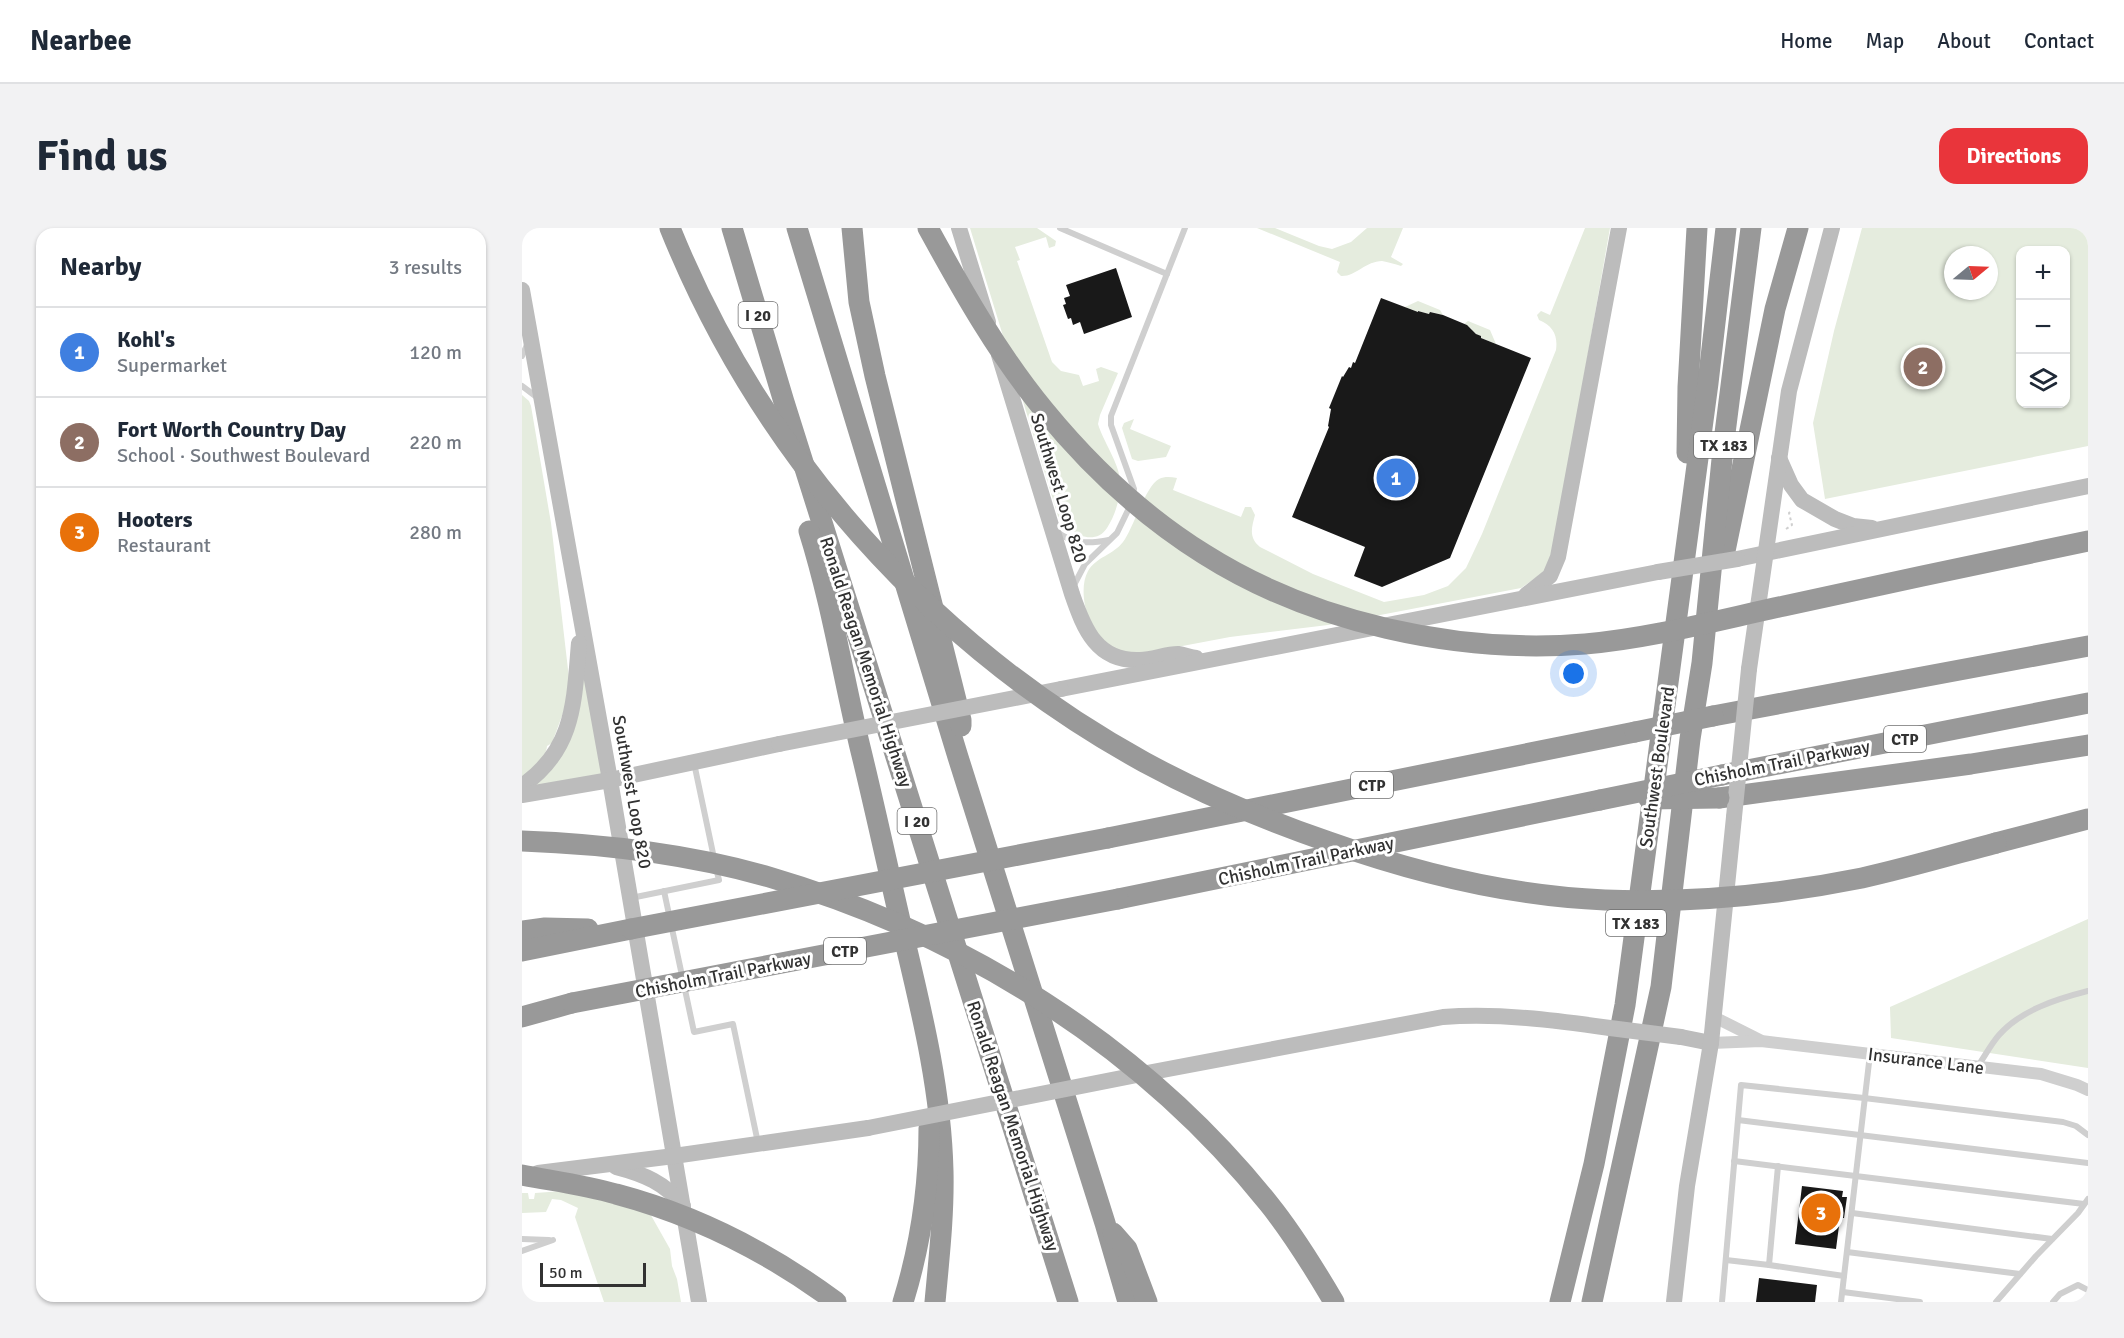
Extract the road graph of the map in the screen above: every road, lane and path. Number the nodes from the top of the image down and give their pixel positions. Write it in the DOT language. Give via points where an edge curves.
graph roads {
  1 [pos="670,228"];
  2 [pos="732,228"];
  3 [pos="797,228"];
  4 [pos="852,228"];
  5 [pos="928,228"];
  6 [pos="1060,228"];
  7 [pos="1185,228"];
  8 [pos="1619,228"];
  9 [pos="1697,228"];
  10 [pos="1726,228"];
  11 [pos="1751,228"];
  12 [pos="1798,228"];
  13 [pos="1832,228"];
  14 [pos="961,230"];
  15 [pos="1167,274"];
  16 [pos="522,290"];
  17 [pos="530,336"];
  18 [pos="522,356"];
  19 [pos="522,386"];
  20 [pos="784,402"];
  21 [pos="542,403"];
  22 [pos="1779,458"];
  23 [pos="2088,486"];
  24 [pos="1797,504"];
  25 [pos="1050,527"];
  26 [pos="1783,530"];
  27 [pos="1882,530"];
  28 [pos="1110,540"];
  29 [pos="1687,540"];
  30 [pos="2088,541"];
  31 [pos="1765,554"];
  32 [pos="1072,594"];
  33 [pos="1519,599"];
  34 [pos="581,618"];
  35 [pos="2088,634"];
  36 [pos="2088,646"];
  37 [pos="1208,660"];
  38 [pos="1702,663"];
  39 [pos="1974,668"];
  40 [pos="2088,703"];
  41 [pos="2088,745"];
  42 [pos="958,757"];
  43 [pos="694,762"];
  44 [pos="610,780"];
  45 [pos="522,786"];
  46 [pos="522,795"];
  47 [pos="1600,800"];
  48 [pos="2088,819"];
  49 [pos="522,841"];
  50 [pos="664,891"];
  51 [pos="630,898"];
  52 [pos="631,929"];
  53 [pos="522,932"];
  54 [pos="522,951"];
  55 [pos="2088,991"];
  56 [pos="572,1003"];
  57 [pos="522,1013"];
  58 [pos="522,1017"];
  59 [pos="1714,1017"];
  60 [pos="928,1041"];
  61 [pos="1761,1041"];
  62 [pos="1711,1042"];
  63 [pos="1870,1054"];
  64 [pos="1977,1067"];
  65 [pos="2088,1090"];
  66 [pos="1864,1098"];
  67 [pos="1738,1120"];
  68 [pos="1860,1135"];
  69 [pos="2088,1135"];
  70 [pos="758,1144"];
  71 [pos="674,1156"];
  72 [pos="1734,1161"];
  73 [pos="2088,1163"];
  74 [pos="606,1165"];
  75 [pos="1778,1166"];
  76 [pos="522,1175"];
  77 [pos="1856,1175"];
  78 [pos="2086,1202"];
  79 [pos="683,1206"];
  80 [pos="1852,1213"];
  81 [pos="1105,1223"];
  82 [pos="522,1239"];
  83 [pos="2052,1239"];
  84 [pos="522,1251"];
  85 [pos="1847,1251"];
  86 [pos="1726,1260"];
  87 [pos="1769,1264"];
  88 [pos="2020,1274"];
  89 [pos="1844,1276"];
  90 [pos="2088,1290"];
  91 [pos="1843,1292"];
  92 [pos="699,1302"];
  93 [pos="836,1302"];
  94 [pos="903,1302"];
  95 [pos="935,1302"];
  96 [pos="1068,1302"];
  97 [pos="1128,1302"];
  98 [pos="1147,1302"];
  99 [pos="1334,1302"];
  100 [pos="1560,1302"];
  101 [pos="1592,1302"];
  102 [pos="1674,1302"];
  103 [pos="1722,1302"];
  104 [pos="1841,1302"];
  105 [pos="1920,1302"];
  106 [pos="1996,1302"];
  107 [pos="2053,1302"];
  1 -- 48 [label="highway, bridge" via="711,319 752,392 803,466 884,561 997,664 1099,736 1264,819 1434,875 1521,892 1603,900 1686,900 1788,890 1863,877"];
  2 -- 20 [label="highway, Ronald Reagan Memorial Highway / I 20"];
  3 -- 42 [label="highway"];
  4 -- 42 [label="highway" via="859,302 875,375 961,720"];
  5 -- 30 [label="highway, bridge" via="1022,382 1104,475 1177,536 1230,570 1284,595 1368,624 1464,642 1590,644"];
  6 -- 15 [label="lane"];
  7 -- 15 [label="lane"];
  8 -- 33 [label="main road" via="1558,557 1550,576"];
  9 -- 29 [label="highway" via="1688,387"];
  10 -- 29 [label="highway, Southwest Boulevard / TX 183"];
  11 -- 38 [label="highway, Southwest Boulevard / TX 183" via="1723,449"];
  12 -- 38 [label="highway" via="1775,309"];
  13 -- 22 [label="main road" via="1789,391"];
  14 -- 25 [label="main road, Southwest Loop 820"];
  15 -- 28 [label="lane" via="1111,416 1134,489 1131,505"];
  16 -- 17 [label="main road, Southwest Loop 820"];
  17 -- 18 [label="lane"];
  17 -- 21 [label="main road, Southwest Loop 820"];
  19 -- 21 [label="lane"];
  20 -- 60 [label="highway" via="786,453 817,555"];
  20 -- 96 [label="highway, Ronald Reagan Memorial Highway / I 20"];
  21 -- 34 [label="main road, Southwest Loop 820"];
  22 -- 27 [label="main road" via="1802,500 1853,526"];
  22 -- 31 [label="main road"];
  23 -- 27 [label="main road"];
  24 -- 26 [label="path" via="1789,513 1792,525"];
  25 -- 28 [label="lane" via="1080,543"];
  25 -- 32 [label="main road, Southwest Loop 820"];
  27 -- 31 [label="main road"];
  28 -- 32 [label="lane" via="1085,564"];
  29 -- 100 [label="highway, Southwest Boulevard / TX 183" via="1622,1028"];
  31 -- 33 [label="main road, bridge"];
  31 -- 59 [label="main road, bridge" via="1749,669"];
  32 -- 37 [label="main road, Southwest Loop 820" via="1087,630 1110,655 1142,660 1176,654"];
  33 -- 37 [label="main road"];
  34 -- 44 [label="main road, Southwest Loop 820"];
  34 -- 45 [label="main road" via="570,723 549,762"];
  35 -- 39 [label="highway"];
  36 -- 39 [label="highway, CTP"];
  37 -- 43 [label="main road, bridge"];
  38 -- 101 [label="highway, Southwest Boulevard / TX 183" via="1661,987"];
  39 -- 52 [label="highway, CTP, bridge"];
  40 -- 47 [label="highway, Chisholm Trail Parkway / CTP, bridge"];
  41 -- 47 [label="highway, bridge" via="1719,798"];
  42 -- 81 [label="highway"];
  43 -- 44 [label="main road"];
  43 -- 50 [label="lane" via="718,880"];
  44 -- 46 [label="main road"];
  44 -- 51 [label="main road, Southwest Loop 820"];
  47 -- 56 [label="highway, Chisholm Trail Parkway / CTP, bridge" via="1118,899"];
  49 -- 99 [label="highway, bridge" via="630,849 767,877 870,912 975,961 1091,1033 1172,1101 1270,1205"];
  50 -- 51 [label="lane"];
  50 -- 70 [label="lane" via="694,1032 733,1024"];
  51 -- 71 [label="main road, Southwest Loop 820"];
  52 -- 53 [label="highway" via="546,928"];
  52 -- 54 [label="highway, CTP"];
  55 -- 64 [label="lane" via="2064,997 2016,1019 1999,1035"];
  56 -- 57 [label="highway, Chisholm Trail Parkway / CTP"];
  56 -- 58 [label="highway"];
  59 -- 61 [label="street, Insurance Lane"];
  59 -- 62 [label="main road"];
  60 -- 94 [label="highway" via="926,1177 915,1256"];
  60 -- 95 [label="highway" via="943,1168"];
  61 -- 62 [label="street, Insurance Lane"];
  61 -- 63 [label="street, Insurance Lane"];
  62 -- 70 [label="main road, bridge" via="1505,1016 1443,1017 868,1128"];
  62 -- 102 [label="main road" via="1687,1186"];
  63 -- 64 [label="street, Insurance Lane"];
  63 -- 66 [label="lane"];
  64 -- 65 [label="street, Insurance Lane" via="2041,1074"];
  66 -- 67 [label="lane" via="1741,1085"];
  66 -- 68 [label="lane"];
  66 -- 69 [label="lane" via="2063,1122"];
  67 -- 68 [label="lane"];
  67 -- 72 [label="lane"];
  68 -- 73 [label="lane"];
  68 -- 77 [label="lane"];
  70 -- 71 [label="main road"];
  71 -- 74 [label="main road"];
  71 -- 79 [label="main road, Southwest Loop 820"];
  72 -- 75 [label="lane"];
  72 -- 86 [label="lane"];
  74 -- 76 [label="main road"];
  74 -- 79 [label="main road" via="664,1185"];
  75 -- 77 [label="lane"];
  75 -- 87 [label="lane"];
  76 -- 93 [label="highway, bridge" via="617,1194 712,1228 797,1274"];
  77 -- 78 [label="lane"];
  77 -- 80 [label="lane"];
  78 -- 83 [label="lane"];
  79 -- 92 [label="main road, Southwest Loop 820"];
  80 -- 83 [label="lane"];
  80 -- 85 [label="lane"];
  81 -- 97 [label="highway"];
  81 -- 98 [label="highway" via="1127,1249"];
  82 -- 84 [label="lane" via="553,1240"];
  83 -- 88 [label="lane"];
  85 -- 88 [label="lane"];
  85 -- 89 [label="lane"];
  86 -- 87 [label="lane"];
  86 -- 103 [label="lane"];
  87 -- 89 [label="lane"];
  88 -- 106 [label="lane"];
  89 -- 91 [label="lane"];
  90 -- 107 [label="lane" via="2078,1285"];
  91 -- 104 [label="lane"];
  91 -- 105 [label="lane"];
}
